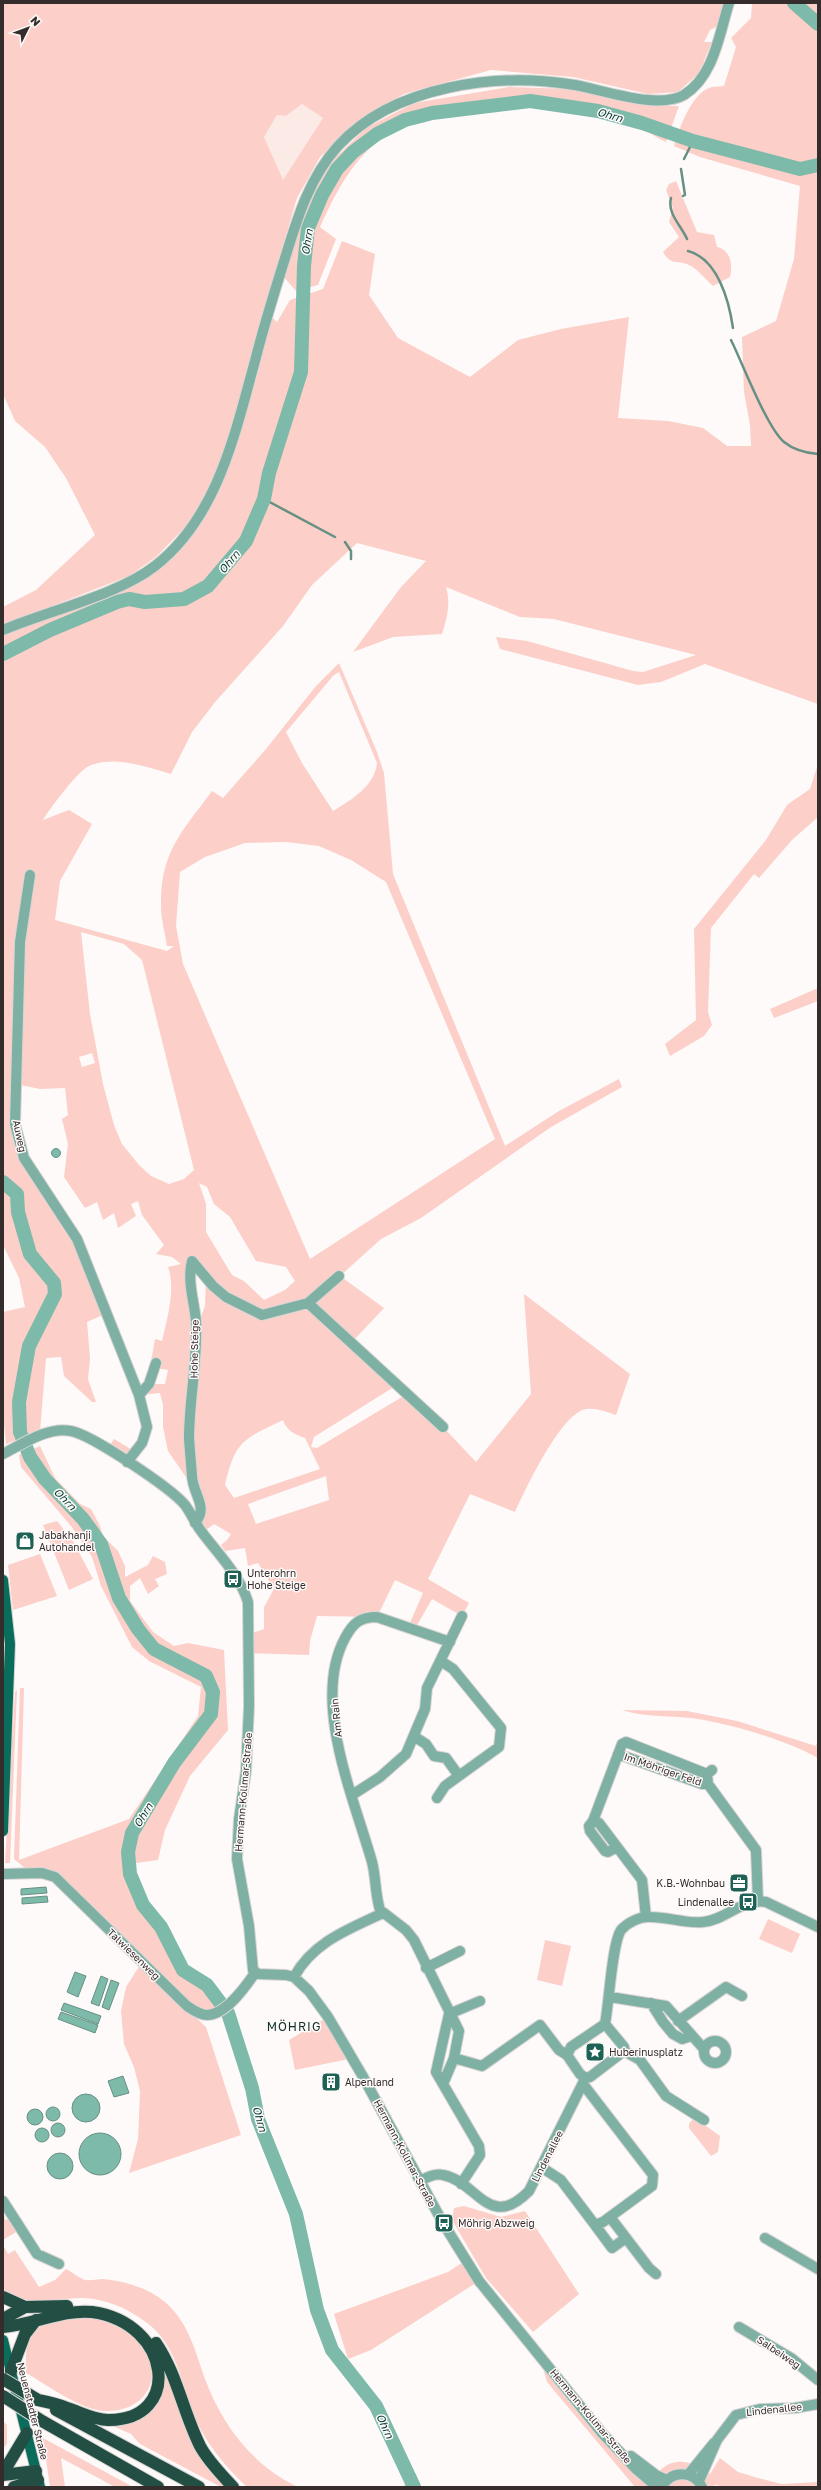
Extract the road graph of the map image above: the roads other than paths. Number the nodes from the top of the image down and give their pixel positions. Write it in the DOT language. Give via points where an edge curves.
graph roads {
  1 [pos="729,3"];
  2 [pos="3,630"];
  3 [pos="30,875"];
  4 [pos="339,1276"];
  5 [pos="308,1303"];
  6 [pos="156,1363"];
  7 [pos="139,1395"];
  8 [pos="443,1427"];
  9 [pos="7,1452"];
  10 [pos="127,1462"];
  11 [pos="195,1523"];
  12 [pos="3,1580"];
  13 [pos="462,1616"];
  14 [pos="450,1642"];
  15 [pos="441,1661"];
  16 [pos="415,1737"];
  17 [pos="618,1754"];
  18 [pos="459,1776"];
  19 [pos="709,1776"];
  20 [pos="352,1795"];
  21 [pos="437,1798"];
  22 [pos="3,1831"];
  23 [pos="3,1874"];
  24 [pos="758,1901"];
  25 [pos="383,1913"];
  26 [pos="646,1917"];
  27 [pos="818,1927"];
  28 [pos="460,1951"];
  29 [pos="426,1968"];
  30 [pos="255,1973"];
  31 [pos="294,1977"];
  32 [pos="742,1996"];
  33 [pos="610,1997"];
  34 [pos="480,2001"];
  35 [pos="651,2003"];
  36 [pos="449,2014"];
  37 [pos="678,2020"];
  38 [pos="605,2024"];
  39 [pos="691,2036"];
  40 [pos="704,2049"];
  41 [pos="624,2051"];
  42 [pos="567,2055"];
  43 [pos="454,2058"];
  44 [pos="584,2081"];
  45 [pos="443,2084"];
  46 [pos="704,2120"];
  47 [pos="541,2167"];
  48 [pos="420,2181"];
  49 [pos="461,2184"];
  50 [pos="3,2201"];
  51 [pos="610,2217"];
  52 [pos="594,2225"];
  53 [pos="626,2238"];
  54 [pos="764,2238"];
  55 [pos="59,2264"];
  56 [pos="818,2269"];
  57 [pos="656,2274"];
  58 [pos="3,2297"];
  59 [pos="25,2307"];
  60 [pos="3,2319"];
  61 [pos="36,2320"];
  62 [pos="3,2327"];
  63 [pos="739,2327"];
  64 [pos="3,2340"];
  65 [pos="7,2375"];
  66 [pos="818,2380"];
  67 [pos="3,2396"];
  68 [pos="38,2400"];
  69 [pos="818,2404"];
  70 [pos="27,2433"];
  71 [pos="717,2440"];
  72 [pos="610,2441"];
  73 [pos="3,2474"];
  74 [pos="688,2474"];
  75 [pos="38,2479"];
  76 [pos="665,2483"];
  77 [pos="700,2484"];
  78 [pos="14,2487"];
  79 [pos="158,2487"];
  80 [pos="199,2487"];
  81 [pos="233,2487"];
  82 [pos="657,2487"];
  1 -- 2 [label="street" via="707,70 699,83 682,96 656,100 558,82 490,82 444,88 404,100 385,110 338,146 318,173 302,204 260,339 230,449 201,513 181,540 148,571 117,588"];
  3 -- 7 [label="street, Auweg" via="20,942 15,1124 24,1158 77,1239"];
  4 -- 5 [label="street, Hohe Steige"];
  5 -- 8 [label="street"];
  5 -- 11 [label="street, Hohe Steige" via="262,1315 226,1297 192,1261 189,1276 196,1320 196,1338 189,1439 192,1486 202,1509 201,1516"];
  6 -- 7 [label="street" via="150,1384"];
  7 -- 10 [label="street, Auweg" via="147,1427 142,1443"];
  9 -- 10 [label="street, Hermann-Kollmar-Straße" via="53,1431 71,1430"];
  10 -- 11 [label="street, Hermann-Kollmar-Straße" via="177,1497"];
  11 -- 30 [label="street, Hermann-Kollmar-Straße" via="243,1588 248,1602 249,1706 246,1771 239,1819 237,1859 249,1926 251,1965"];
  12 -- 22 [label="main road" via="10,1644"];
  13 -- 14 [label="street"];
  14 -- 15 [label="street"];
  14 -- 20 [label="street, Am Rain" via="377,1617 358,1620 351,1627 338,1652 333,1709 342,1761"];
  15 -- 16 [label="street" via="427,1688 425,1709"];
  15 -- 18 [label="street" via="453,1669 502,1728 499,1747"];
  16 -- 18 [label="street" via="426,1744 434,1756 446,1758"];
  16 -- 20 [label="street" via="406,1754 395,1765"];
  17 -- 19 [label="street, Im Möhriger Feld" via="702,1784"];
  17 -- 19 [label="street, Im Möhriger Feld" via="622,1744 626,1742"];
  17 -- 26 [label="street, Im Möhriger Feld" via="593,1821 599,1823 642,1880"];
  18 -- 21 [label="street" via="445,1786"];
  19 -- 24 [label="street, Im Möhriger Feld" via="756,1850"];
  20 -- 25 [label="street, Am Rain" via="372,1864 378,1903"];
  23 -- 30 [label="street, Talwiesenweg" via="42,1873 55,1878 187,2006 200,2014 213,2014 236,1998"];
  24 -- 26 [label="street" via="748,1902 711,1920 701,1922"];
  24 -- 27 [label="street" via="766,1902"];
  25 -- 29 [label="street" via="406,1930 414,1940"];
  25 -- 31 [label="street" via="327,1941 308,1958"];
  26 -- 33 [label="street" via="628,1924 617,1938"];
  28 -- 29 [label="street"];
  29 -- 36 [label="street"];
  30 -- 31 [label="street"];
  31 -- 48 [label="street, Hermann-Kollmar-Straße" via="309,1991 328,2017"];
  32 -- 37 [label="street" via="726,1987"];
  33 -- 35 [label="street"];
  33 -- 38 [label="street"];
  34 -- 36 [label="street"];
  35 -- 37 [label="street" via="666,2006"];
  35 -- 39 [label="street" via="673,2034 682,2039"];
  36 -- 43 [label="street" via="459,2030"];
  36 -- 45 [label="street" via="436,2072"];
  37 -- 39 [label="street"];
  38 -- 41 [label="street" via="624,2047"];
  38 -- 42 [label="street" via="571,2047"];
  39 -- 40 [label="street"];
  41 -- 44 [label="street"];
  41 -- 46 [label="street" via="640,2060 666,2096"];
  42 -- 43 [label="street" via="559,2050 540,2025 482,2066"];
  42 -- 44 [label="street"];
  43 -- 45 [label="street"];
  44 -- 47 [label="street, Lindenallee"];
  44 -- 51 [label="street" via="653,2175 652,2186"];
  45 -- 49 [label="street" via="479,2146 480,2155"];
  47 -- 49 [label="street, Lindenallee" via="529,2191 521,2199 506,2206 490,2205"];
  47 -- 52 [label="street" via="561,2180"];
  48 -- 49 [label="street, Lindenallee" via="430,2176 443,2175"];
  48 -- 72 [label="street, Hermann-Kollmar-Straße" via="479,2281"];
  50 -- 55 [label="street" via="37,2254"];
  51 -- 52 [label="street"];
  51 -- 53 [label="street"];
  52 -- 53 [label="street" via="612,2248"];
  53 -- 57 [label="street"];
  54 -- 56 [label="street"];
  58 -- 59 [label="highway"];
  59 -- 60 [label="highway"];
  59 -- 81 [label="highway" via="93,2307 129,2319 143,2330 157,2344 168,2362 200,2447"];
  61 -- 62 [label="highway"];
  61 -- 65 [label="highway" via="26,2334"];
  61 -- 68 [label="highway" via="63,2312 110,2316 139,2332 151,2346 159,2368 159,2378 152,2399 133,2415 120,2419 107,2420"];
  63 -- 66 [label="street, Salbeiweg" via="791,2358"];
  64 -- 65 [label="main road, Neuenstadter Straße"];
  65 -- 68 [label="highway, bridge"];
  65 -- 70 [label="main road, Neuenstadter Straße"];
  67 -- 79 [label="highway, bridge"];
  68 -- 80 [label="highway"];
  69 -- 71 [label="street, Lindenallee" via="745,2411 729,2422"];
  70 -- 73 [label="highway"];
  70 -- 75 [label="main road, Neuenstadter Straße"];
  71 -- 74 [label="street"];
  71 -- 77 [label="street, Lindenallee"];
  72 -- 76 [label="street"];
  72 -- 82 [label="street, Hermann-Kollmar-Straße"];
  73 -- 75 [label="highway"];
  74 -- 76 [label="street" via="673,2476"];
  74 -- 77 [label="street"];
  75 -- 78 [label="highway"];
}
